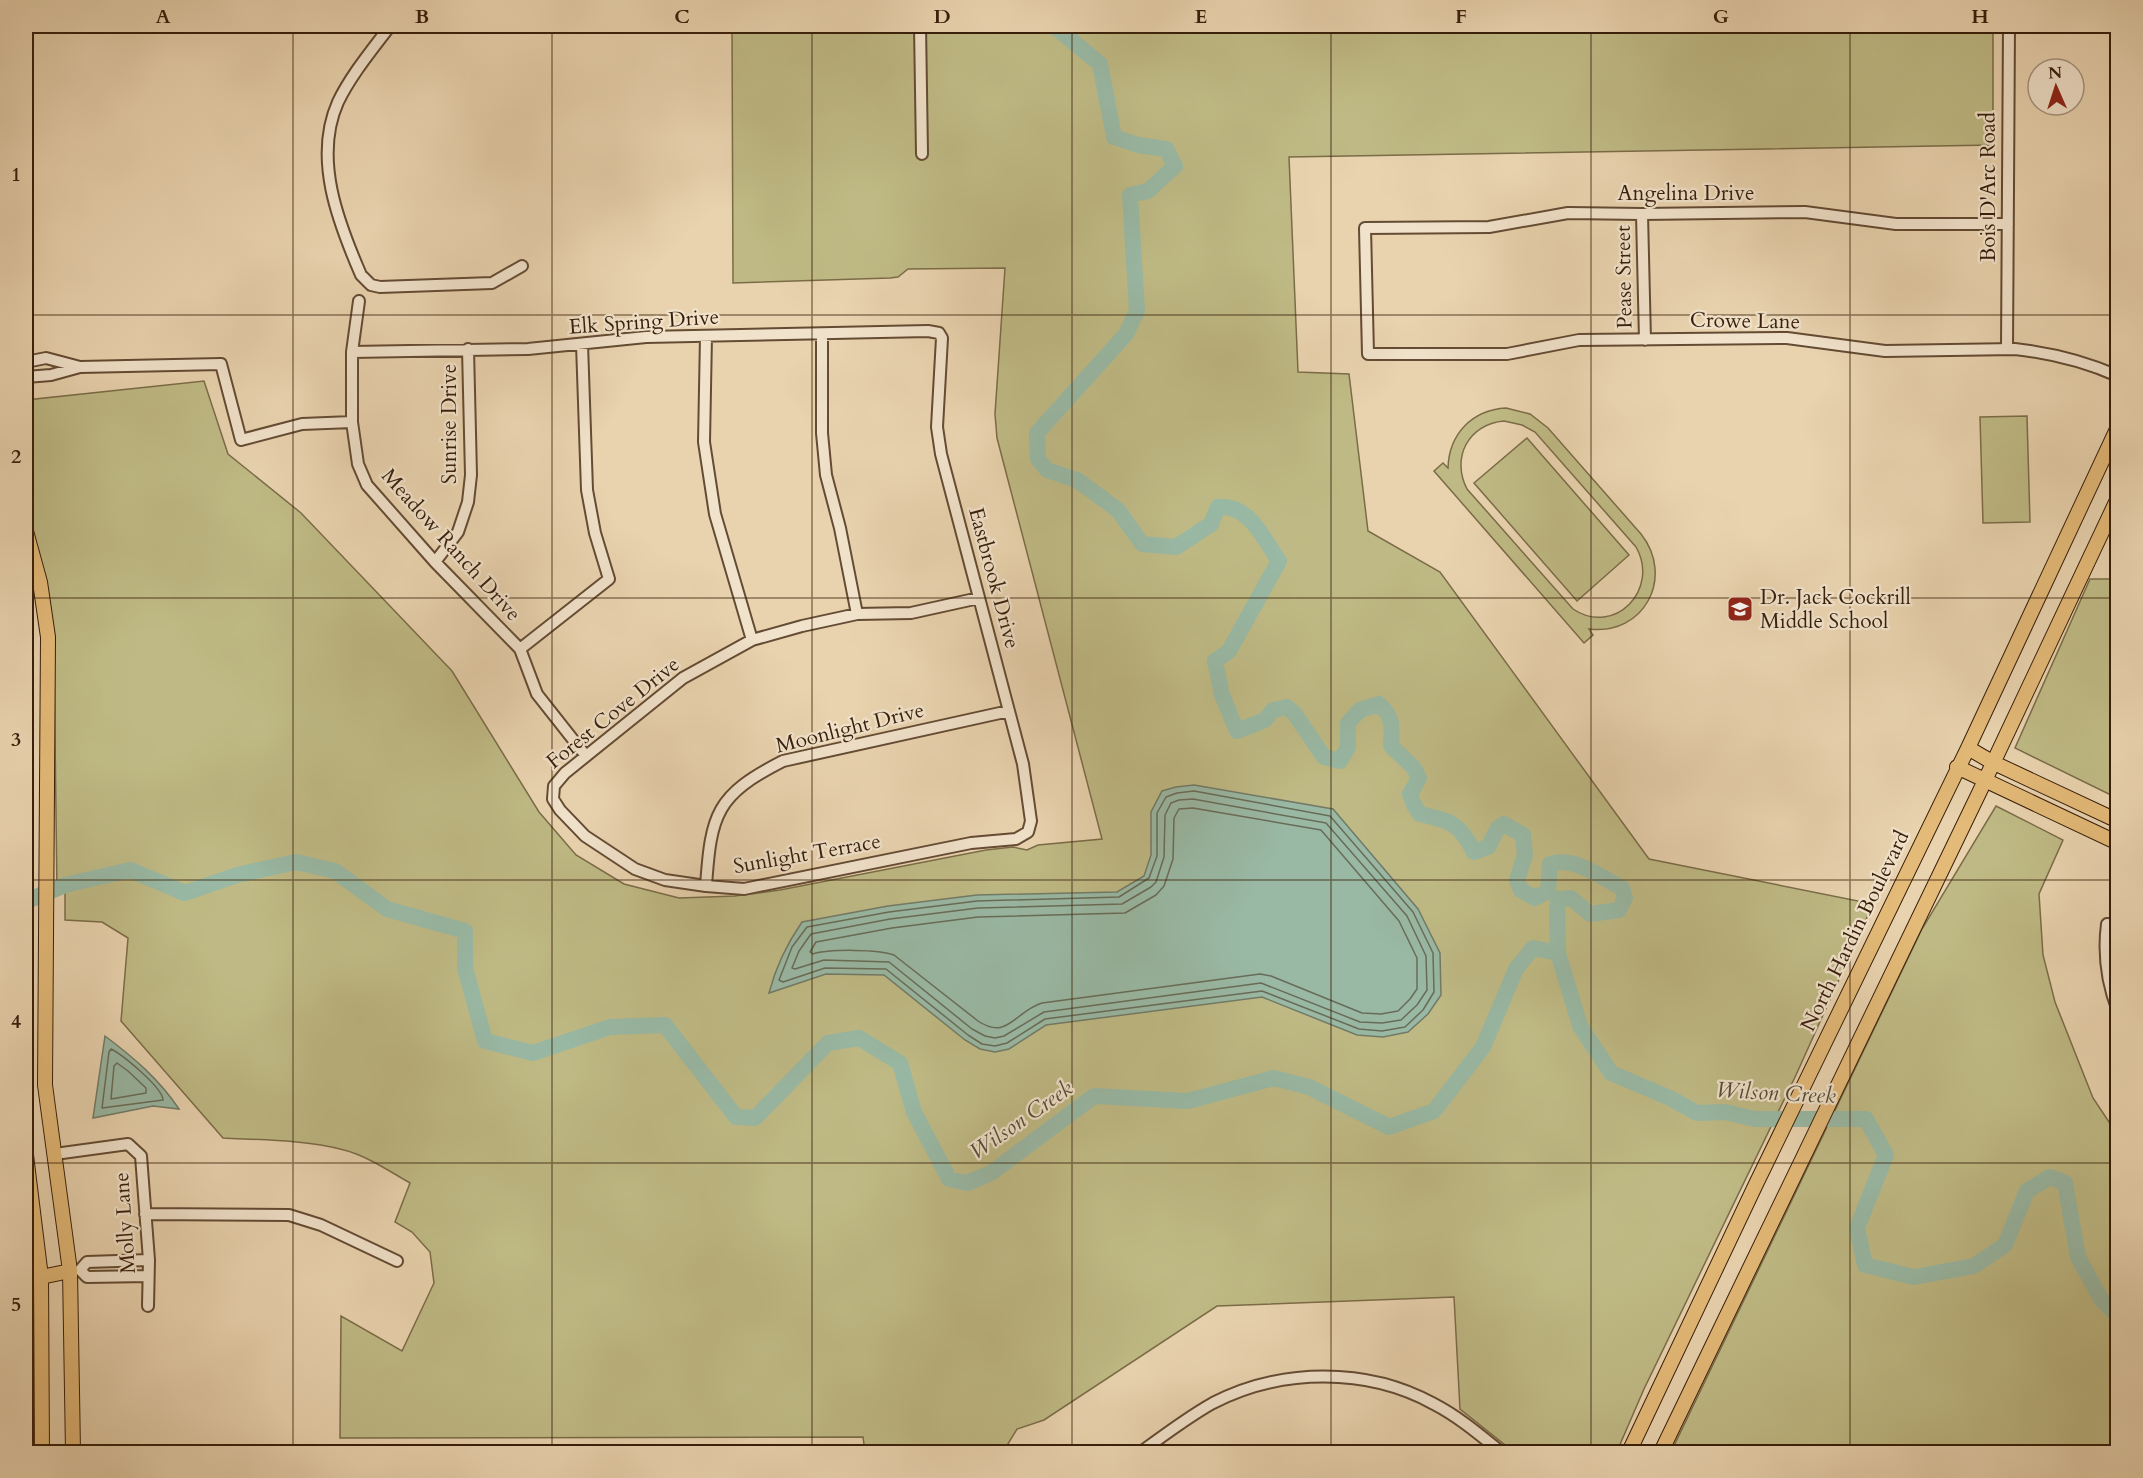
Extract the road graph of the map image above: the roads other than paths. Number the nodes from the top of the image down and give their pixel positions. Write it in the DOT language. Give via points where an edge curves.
graph roads {
  1 [pos="390,26"];
  2 [pos="920,26"];
  3 [pos="2009,26"];
  4 [pos="922,154"];
  5 [pos="1642,214"];
  6 [pos="2008,224"];
  7 [pos="522,266"];
  8 [pos="359,301"];
  9 [pos="939,333"];
  10 [pos="822,335"];
  11 [pos="706,336"];
  12 [pos="1645,340"];
  13 [pos="582,344"];
  14 [pos="468,349"];
  15 [pos="2007,349"];
  16 [pos="352,352"];
  17 [pos="1368,354"];
  18 [pos="26,362"];
  19 [pos="80,367"];
  20 [pos="2118,376"];
  21 [pos="26,377"];
  22 [pos="352,422"];
  23 [pos="2118,427"];
  24 [pos="2118,498"];
  25 [pos="26,531"];
  26 [pos="435,562"];
  27 [pos="979,598"];
  28 [pos="857,614"];
  29 [pos="752,640"];
  30 [pos="520,649"];
  31 [pos="1009,711"];
  32 [pos="1968,748"];
  33 [pos="586,756"];
  34 [pos="1992,762"];
  35 [pos="1957,767"];
  36 [pos="1985,780"];
  37 [pos="552,792"];
  38 [pos="2118,821"];
  39 [pos="1028,832"];
  40 [pos="2118,843"];
  41 [pos="706,886"];
  42 [pos="2112,925"];
  43 [pos="2118,1011"];
  44 [pos="55,1154"];
  45 [pos="26,1155"];
  46 [pos="145,1214"];
  47 [pos="149,1260"];
  48 [pos="397,1261"];
  49 [pos="75,1270"];
  50 [pos="148,1276"];
  51 [pos="26,1277"];
  52 [pos="41,1277"];
  53 [pos="148,1306"];
  54 [pos="42,1452"];
  55 [pos="73,1452"];
  56 [pos="1141,1452"];
  57 [pos="1501,1452"];
  58 [pos="1629,1452"];
  59 [pos="1661,1452"];
  1 -- 7 [label="street" via="348,84 331,124 327,146 330,189 361,276 380,287 492,284"];
  2 -- 4 [label="street"];
  3 -- 6 [label="street, Bois D'Arc Road"];
  5 -- 6 [label="street, Angelina Drive" via="1805,212 1896,224"];
  5 -- 12 [label="street, Pease Street"];
  5 -- 17 [label="street, Angelina Drive" via="1568,213 1489,227 1365,228"];
  6 -- 15 [label="street, Bois D'Arc Road"];
  8 -- 16 [label="street, Meadow Ranch Drive"];
  9 -- 10 [label="street, Elk Spring Drive"];
  9 -- 27 [label="street, Eastbrook Drive" via="943,344 937,427 941,454"];
  10 -- 11 [label="street, Elk Spring Drive"];
  10 -- 28 [label="street" via="826,475"];
  11 -- 13 [label="street, Elk Spring Drive"];
  11 -- 29 [label="street" via="704,442 715,514"];
  12 -- 15 [label="street, Crowe Lane" via="1787,338 1885,351"];
  12 -- 17 [label="street, Crowe Lane" via="1579,340 1507,354"];
  13 -- 14 [label="street, Elk Spring Drive" via="528,350"];
  13 -- 30 [label="street" via="587,490 609,579"];
  14 -- 16 [label="street, Elk Spring Drive"];
  14 -- 26 [label="street, Sunrise Drive" via="468,502 458,532"];
  15 -- 20 [label="street, Crowe Lane" via="2071,358"];
  16 -- 22 [label="street, Meadow Ranch Drive"];
  18 -- 19 [label="street" via="46,358"];
  19 -- 21 [label="street"];
  19 -- 22 [label="street" via="221,364 241,440 302,424"];
  22 -- 26 [label="street, Meadow Ranch Drive" via="358,464 367,485"];
  23 -- 32 [label="main road, North Hardin Boulevard"];
  24 -- 34 [label="main road"];
  25 -- 44 [label="main road" via="40,582 48,637 45,1085"];
  26 -- 30 [label="street, Meadow Ranch Drive"];
  27 -- 28 [label="street, Forest Cove Drive" via="911,613"];
  27 -- 31 [label="street, Eastbrook Drive"];
  28 -- 29 [label="street, Forest Cove Drive"];
  29 -- 33 [label="street, Forest Cove Drive" via="683,678"];
  30 -- 33 [label="street, Meadow Ranch Drive" via="537,694"];
  31 -- 39 [label="street, Eastbrook Drive" via="1023,764 1031,821"];
  31 -- 41 [label="street, Moonlight Drive" via="783,761 755,775 733,792 718,813"];
  32 -- 34 [label="main road"];
  32 -- 35 [label="main road, North Hardin Boulevard"];
  33 -- 37 [label="street, Forest Cove Drive" via="565,773"];
  34 -- 36 [label="main road"];
  34 -- 38 [label="main road"];
  35 -- 36 [label="main road"];
  35 -- 58 [label="main road, North Hardin Boulevard"];
  36 -- 40 [label="main road"];
  36 -- 59 [label="main road"];
  37 -- 41 [label="street, Sunlight Terrace" via="560,810 585,836 636,869 665,880"];
  39 -- 41 [label="street, Sunlight Terrace" via="1016,839 972,843 744,889"];
  42 -- 43 [label="street" via="2105,944 2106,967"];
  44 -- 46 [label="street, Molly Lane" via="128,1144 141,1156"];
  44 -- 49 [label="main road"];
  45 -- 52 [label="main road"];
  46 -- 47 [label="street, Molly Lane"];
  46 -- 48 [label="street" via="289,1215 321,1224"];
  47 -- 49 [label="street" via="87,1262"];
  47 -- 50 [label="street, Molly Lane"];
  49 -- 50 [label="street" via="87,1277"];
  49 -- 52 [label="main road"];
  49 -- 55 [label="main road"];
  50 -- 53 [label="street, Molly Lane"];
  51 -- 52 [label="street"];
  52 -- 54 [label="main road"];
  56 -- 57 [label="street" via="1228,1396 1274,1381 1323,1376 1371,1381 1418,1396 1460,1420"];
}
